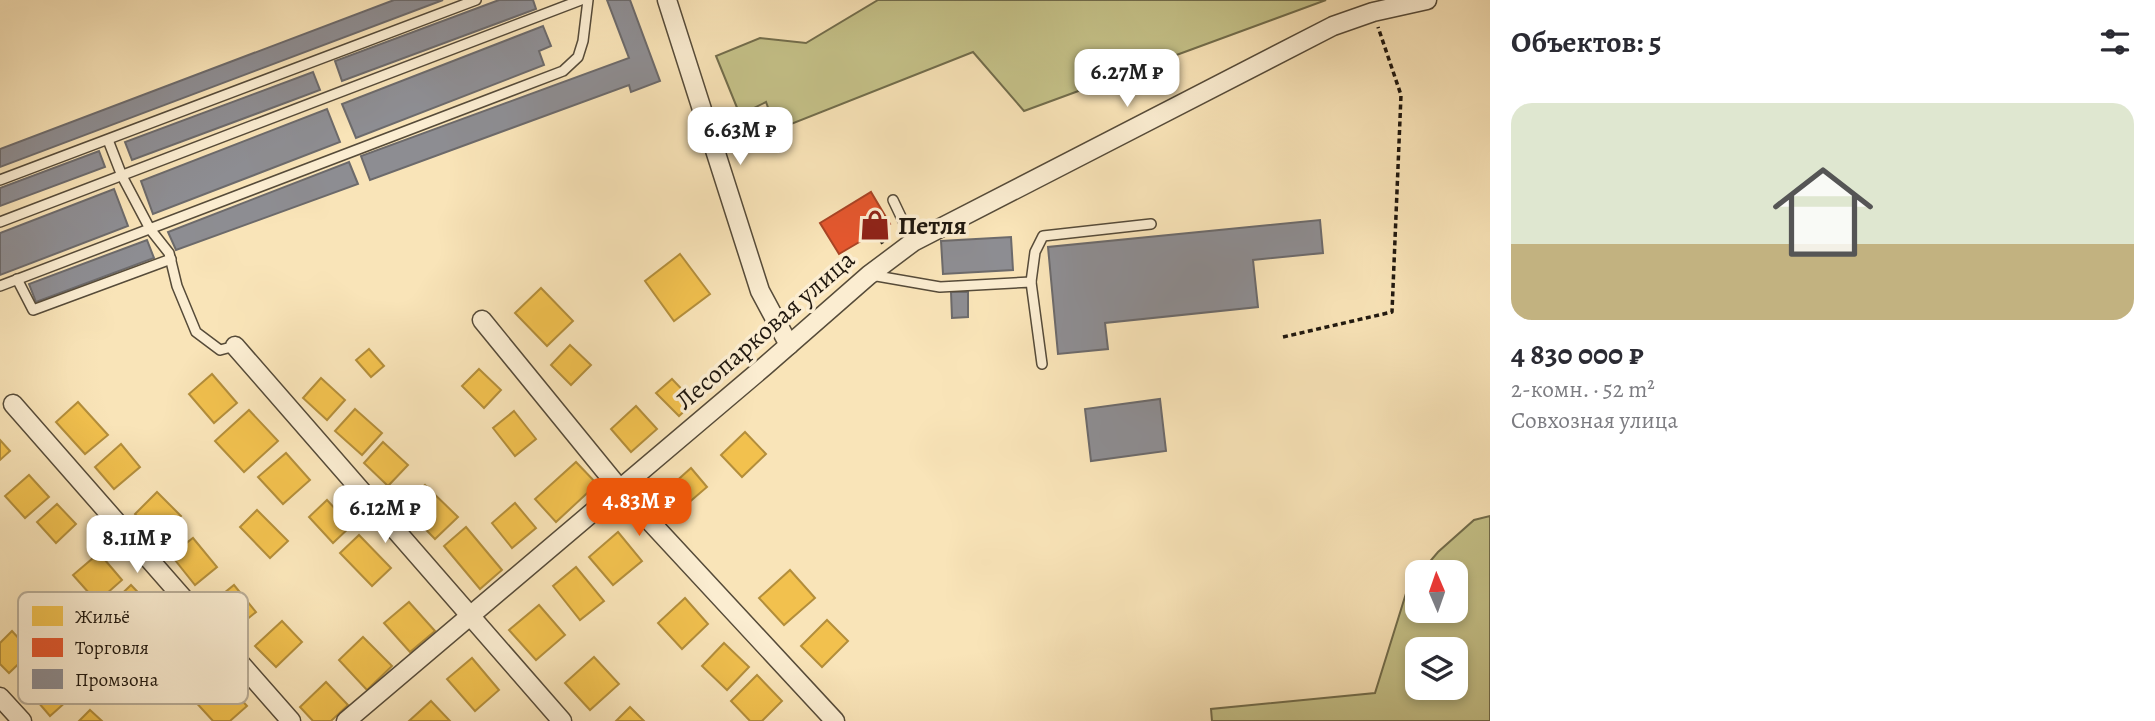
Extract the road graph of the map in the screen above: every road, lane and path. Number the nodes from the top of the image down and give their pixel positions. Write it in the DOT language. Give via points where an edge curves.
graph roads {
  1 [pos="476,0"];
  2 [pos="581,0"];
  3 [pos="588,0"];
  4 [pos="667,0"];
  5 [pos="1427,0"];
  6 [pos="1373,12"];
  7 [pos="108,140"];
  8 [pos="122,176"];
  9 [pos="0,180"];
  10 [pos="893,200"];
  11 [pos="0,222"];
  12 [pos="1151,224"];
  13 [pos="149,229"];
  14 [pos="913,242"];
  15 [pos="171,259"];
  16 [pos="869,275"];
  17 [pos="17,279"];
  18 [pos="1031,282"];
  19 [pos="0,286"];
  20 [pos="482,320"];
  21 [pos="1283,337"];
  22 [pos="789,345"];
  23 [pos="235,346"];
  24 [pos="1042,364"];
  25 [pos="13,404"];
  26 [pos="619,488"];
  27 [pos="178,592"];
  28 [pos="471,614"];
  29 [pos="248,672"];
  30 [pos="0,697"];
  31 [pos="22,721"];
  32 [pos="291,721"];
  33 [pos="346,721"];
  34 [pos="562,721"];
  35 [pos="835,721"];
  1 -- 7 [label="lane"];
  2 -- 8 [label="lane"];
  3 -- 13 [label="lane" via="578,57 563,71"];
  4 -- 22 [label="street" via="760,291"];
  5 -- 6 [label="street, Лесопарковая улица"];
  6 -- 14 [label="street, Лесопарковая улица" via="1333,26"];
  6 -- 21 [label="path" via="1401,95 1392,313"];
  7 -- 8 [label="lane"];
  7 -- 9 [label="lane"];
  8 -- 11 [label="lane"];
  8 -- 13 [label="lane"];
  10 -- 14 [label="lane"];
  12 -- 18 [label="lane" via="1043,236 1035,252"];
  13 -- 15 [label="lane"];
  13 -- 17 [label="lane"];
  14 -- 16 [label="street, Лесопарковая улица"];
  15 -- 17 [label="lane" via="33,310"];
  15 -- 23 [label="lane" via="196,332 220,350"];
  16 -- 18 [label="lane" via="940,287"];
  16 -- 22 [label="street, Лесопарковая улица"];
  17 -- 19 [label="lane"];
  18 -- 24 [label="lane"];
  20 -- 26 [label="street"];
  22 -- 26 [label="street, Лесопарковая улица"];
  23 -- 28 [label="street"];
  25 -- 27 [label="street"];
  26 -- 28 [label="street, Лесопарковая улица"];
  26 -- 35 [label="street"];
  28 -- 33 [label="street, Лесопарковая улица"];
  28 -- 34 [label="street"];
  29 -- 32 [label="street"];
  30 -- 31 [label="street"];
}
